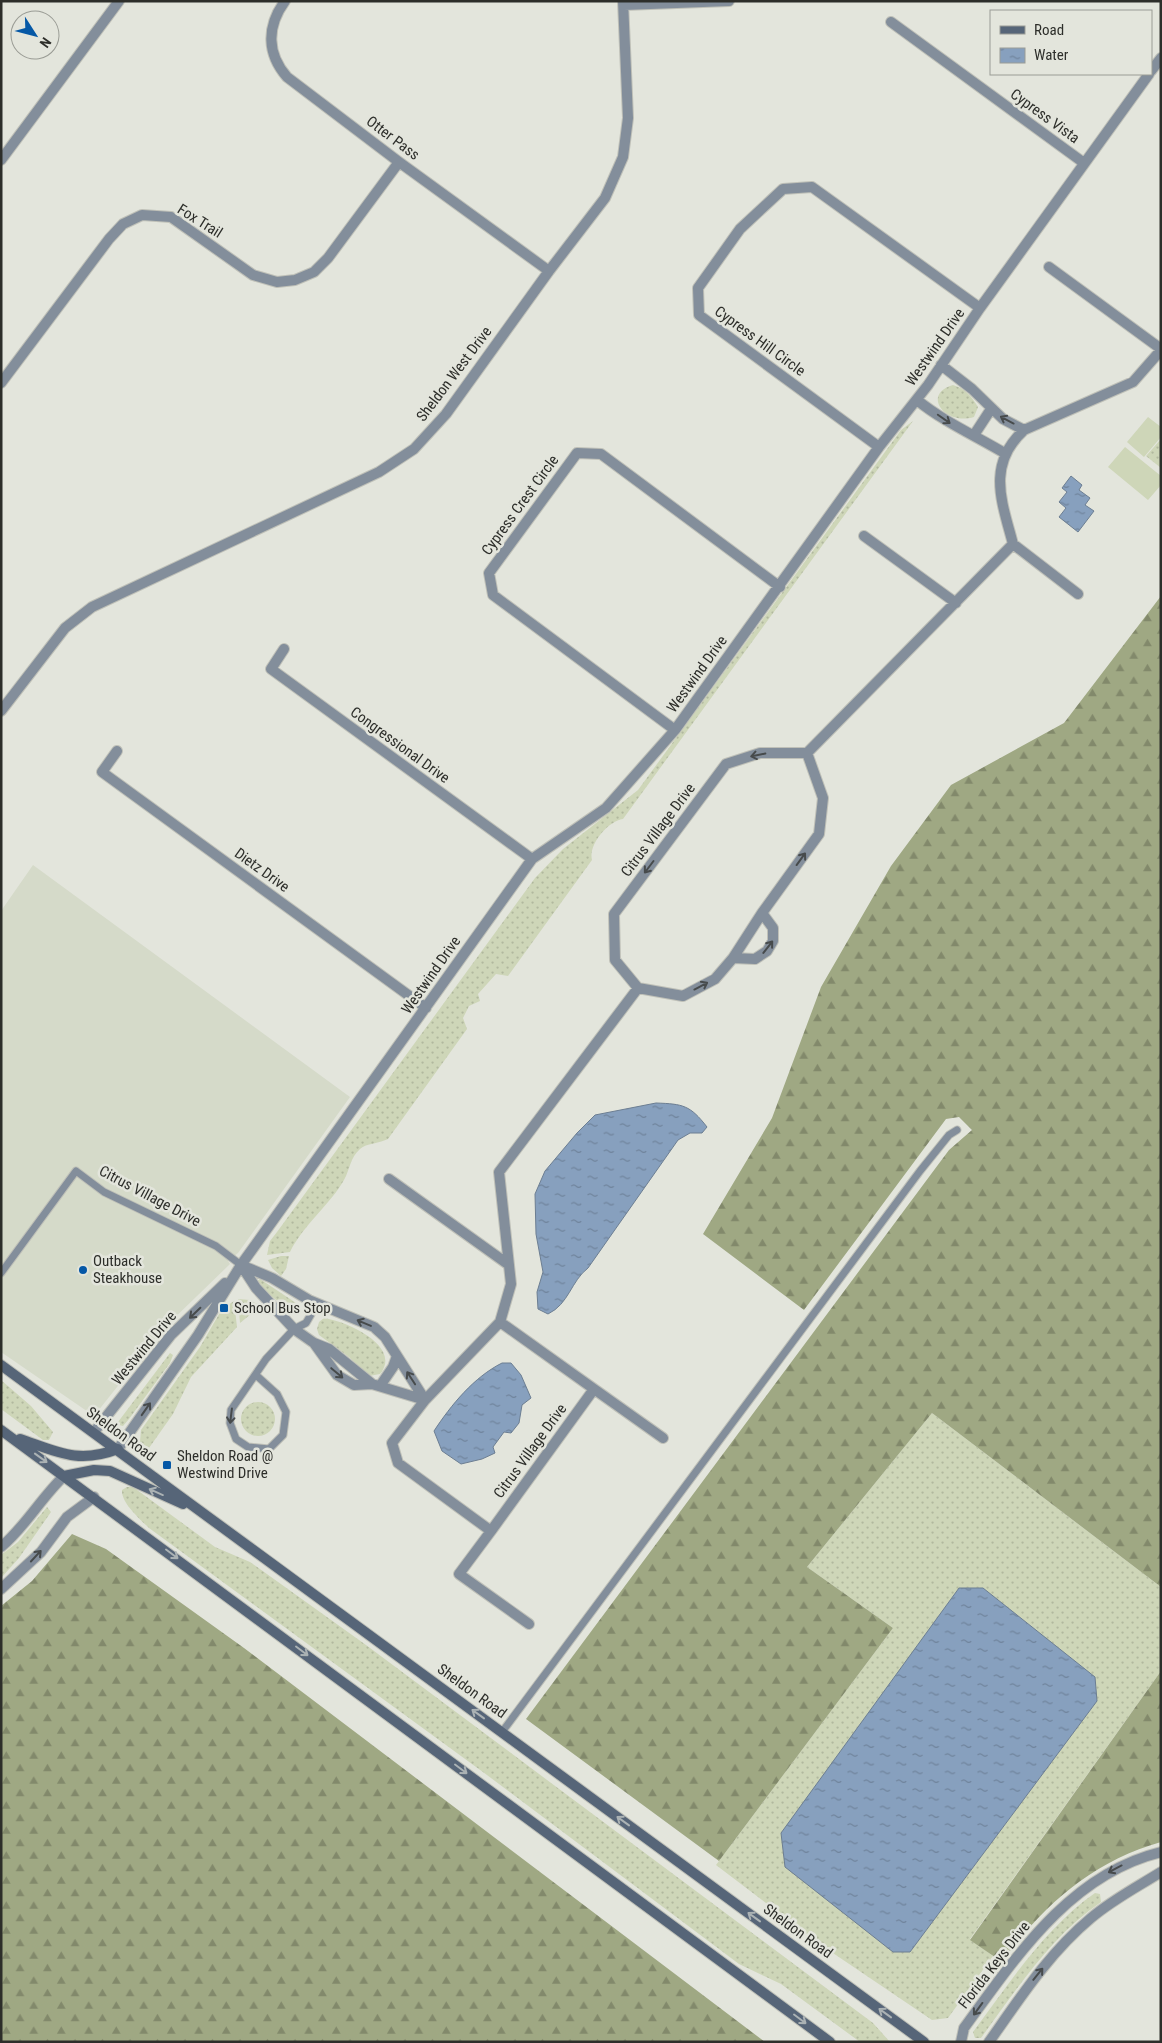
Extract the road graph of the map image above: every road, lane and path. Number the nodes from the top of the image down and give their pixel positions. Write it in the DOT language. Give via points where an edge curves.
graph roads {
  1 [pos="119,1"];
  2 [pos="284,1"];
  3 [pos="729,1"];
  4 [pos="623,3"];
  5 [pos="891,22"];
  6 [pos="1161,58"];
  7 [pos="1152,69"];
  8 [pos="1148,75"];
  9 [pos="1,160"];
  10 [pos="399,162"];
  11 [pos="1084,163"];
  12 [pos="1049,267"];
  13 [pos="549,271"];
  14 [pos="980,308"];
  15 [pos="1161,350"];
  16 [pos="941,365"];
  17 [pos="1,383"];
  18 [pos="917,400"];
  19 [pos="992,409"];
  20 [pos="1024,430"];
  21 [pos="974,435"];
  22 [pos="879,447"];
  23 [pos="1006,454"];
  24 [pos="864,536"];
  25 [pos="1013,544"];
  26 [pos="780,587"];
  27 [pos="1078,594"];
  28 [pos="956,602"];
  29 [pos="284,649"];
  30 [pos="1,711"];
  31 [pos="675,730"];
  32 [pos="117,750"];
  33 [pos="807,753"];
  34 [pos="532,859"];
  35 [pos="762,913"];
  36 [pos="733,958"];
  37 [pos="638,988"];
  38 [pos="426,1008"];
  39 [pos="958,1130"];
  40 [pos="389,1179"];
  41 [pos="241,1265"];
  42 [pos="509,1265"];
  43 [pos="1,1272"];
  44 [pos="317,1304"];
  45 [pos="500,1322"];
  46 [pos="294,1329"];
  47 [pos="314,1343"];
  48 [pos="397,1356"];
  49 [pos="1,1365"];
  50 [pos="256,1376"];
  51 [pos="376,1385"];
  52 [pos="594,1389"];
  53 [pos="425,1400"];
  54 [pos="94,1432"];
  55 [pos="5,1433"];
  56 [pos="663,1438"];
  57 [pos="118,1449"];
  58 [pos="64,1476"];
  59 [pos="94,1497"];
  60 [pos="200,1512"];
  61 [pos="491,1531"];
  62 [pos="1,1547"];
  63 [pos="1,1589"];
  64 [pos="529,1624"];
  65 [pos="502,1732"];
  66 [pos="1161,1852"];
  67 [pos="1161,1872"];
  68 [pos="830,2042"];
  69 [pos="924,2042"];
  70 [pos="961,2042"];
  71 [pos="989,2042"];
  1 -- 9 [label="street"];
  2 -- 10 [label="street, Otter Pass" via="272,28 271,43 276,64 288,77"];
  3 -- 4 [label="street"];
  4 -- 13 [label="street, Sheldon West Drive" via="628,118 623,157 605,198"];
  5 -- 11 [label="street, Cypress Vista"];
  6 -- 7 [label="street, Westwind Drive"];
  8 -- 11 [label="street, Westwind Drive"];
  10 -- 13 [label="street, Otter Pass"];
  10 -- 17 [label="street, Fox Trail" via="328,258 314,272 295,280 277,282 254,275 171,217 142,215 123,224"];
  11 -- 14 [label="street, Westwind Drive"];
  12 -- 15 [label="street"];
  13 -- 30 [label="street, Sheldon West Drive" via="446,414 414,449 379,472 92,607 65,628"];
  14 -- 16 [label="street, Westwind Drive"];
  14 -- 22 [label="street, Cypress Hill Circle" via="812,187 783,189 740,228 698,288 700,315"];
  15 -- 20 [label="street" via="1133,382"];
  16 -- 18 [label="street, Westwind Drive"];
  16 -- 19 [label="street"];
  18 -- 21 [label="street, one-way" via="953,426"];
  18 -- 22 [label="street, Westwind Drive"];
  20 -- 19 [label="street, one-way" via="1002,419"];
  19 -- 21 [label="street"];
  20 -- 23 [label="street" via="1012,441"];
  21 -- 23 [label="street"];
  22 -- 26 [label="street, Westwind Drive"];
  23 -- 25 [label="street" via="998,488"];
  24 -- 28 [label="street"];
  25 -- 27 [label="street"];
  25 -- 28 [label="street"];
  26 -- 31 [label="street, Westwind Drive"];
  26 -- 31 [label="street, Cypress Crest Circle" via="600,454 577,453 518,533 489,574 493,595"];
  28 -- 33 [label="street"];
  29 -- 34 [label="street, Congressional Drive" via="271,669"];
  31 -- 34 [label="street, Westwind Drive" via="606,808"];
  32 -- 38 [label="street, Dietz Drive" via="102,772"];
  35 -- 33 [label="street, one-way" via="819,834 823,798"];
  33 -- 37 [label="street, Citrus Village Drive, one-way" via="760,753 726,764 614,914 615,960"];
  34 -- 38 [label="street, Westwind Drive"];
  35 -- 36 [label="street"];
  36 -- 35 [label="street, one-way" via="755,958 767,951 773,941 773,928"];
  37 -- 36 [label="street, one-way" via="682,996 715,979"];
  37 -- 42 [label="street" via="499,1172"];
  38 -- 41 [label="street, Westwind Drive"];
  39 -- 65 [label="lane" via="949,1135 920,1171"];
  40 -- 42 [label="street"];
  41 -- 43 [label="lane, Citrus Village Drive" via="216,1246 104,1192 76,1171"];
  41 -- 44 [label="street, Citrus Village Drive" via="272,1278"];
  41 -- 46 [label="street, Citrus Village Drive" via="256,1288"];
  41 -- 54 [label="street, Westwind Drive, one-way" via="171,1336"];
  57 -- 41 [label="street, Westwind Drive, one-way" via="198,1335"];
  42 -- 45 [label="street" via="511,1284"];
  44 -- 46 [label="lane" via="306,1323"];
  48 -- 44 [label="street, Citrus Village Drive, one-way" via="374,1327"];
  45 -- 52 [label="street"];
  45 -- 53 [label="street"];
  46 -- 47 [label="street, Citrus Village Drive"];
  46 -- 50 [label="lane" via="266,1359"];
  47 -- 51 [label="street, Citrus Village Drive" via="329,1348"];
  47 -- 51 [label="street, Citrus Village Drive, one-way" via="337,1375 354,1384"];
  48 -- 51 [label="street" via="393,1367"];
  53 -- 48 [label="street, Citrus Village Drive, one-way"];
  49 -- 54 [label="main road, Sheldon Road"];
  50 -- 50 [label="lane, one-way" via="231,1410 230,1423 236,1439 248,1447 269,1449 283,1435 286,1412 277,1394"];
  51 -- 53 [label="street, Citrus Village Drive"];
  52 -- 56 [label="street"];
  52 -- 61 [label="street, Citrus Village Drive"];
  53 -- 61 [label="street" via="392,1443 398,1462"];
  54 -- 57 [label="main road, Sheldon Road"];
  55 -- 57 [label="main road" via="71,1457 101,1456"];
  55 -- 58 [label="main road, one-way"];
  57 -- 60 [label="main road, Sheldon Road"];
  58 -- 59 [label="main road"];
  60 -- 58 [label="main road, one-way" via="110,1471 94,1470"];
  58 -- 62 [label="street"];
  63 -- 59 [label="street, one-way" via="41,1552 67,1517"];
  59 -- 68 [label="main road, one-way"];
  65 -- 60 [label="main road, Sheldon Road, one-way"];
  61 -- 64 [label="street, Citrus Village Drive" via="459,1574"];
  69 -- 65 [label="main road, Sheldon Road, one-way"];
  66 -- 70 [label="street, Florida Keys Drive, one-way" via="1116,1868 1082,1891 1047,1922 1025,1945 964,2028"];
  71 -- 67 [label="street, one-way" via="1060,1946 1092,1917"];
}
